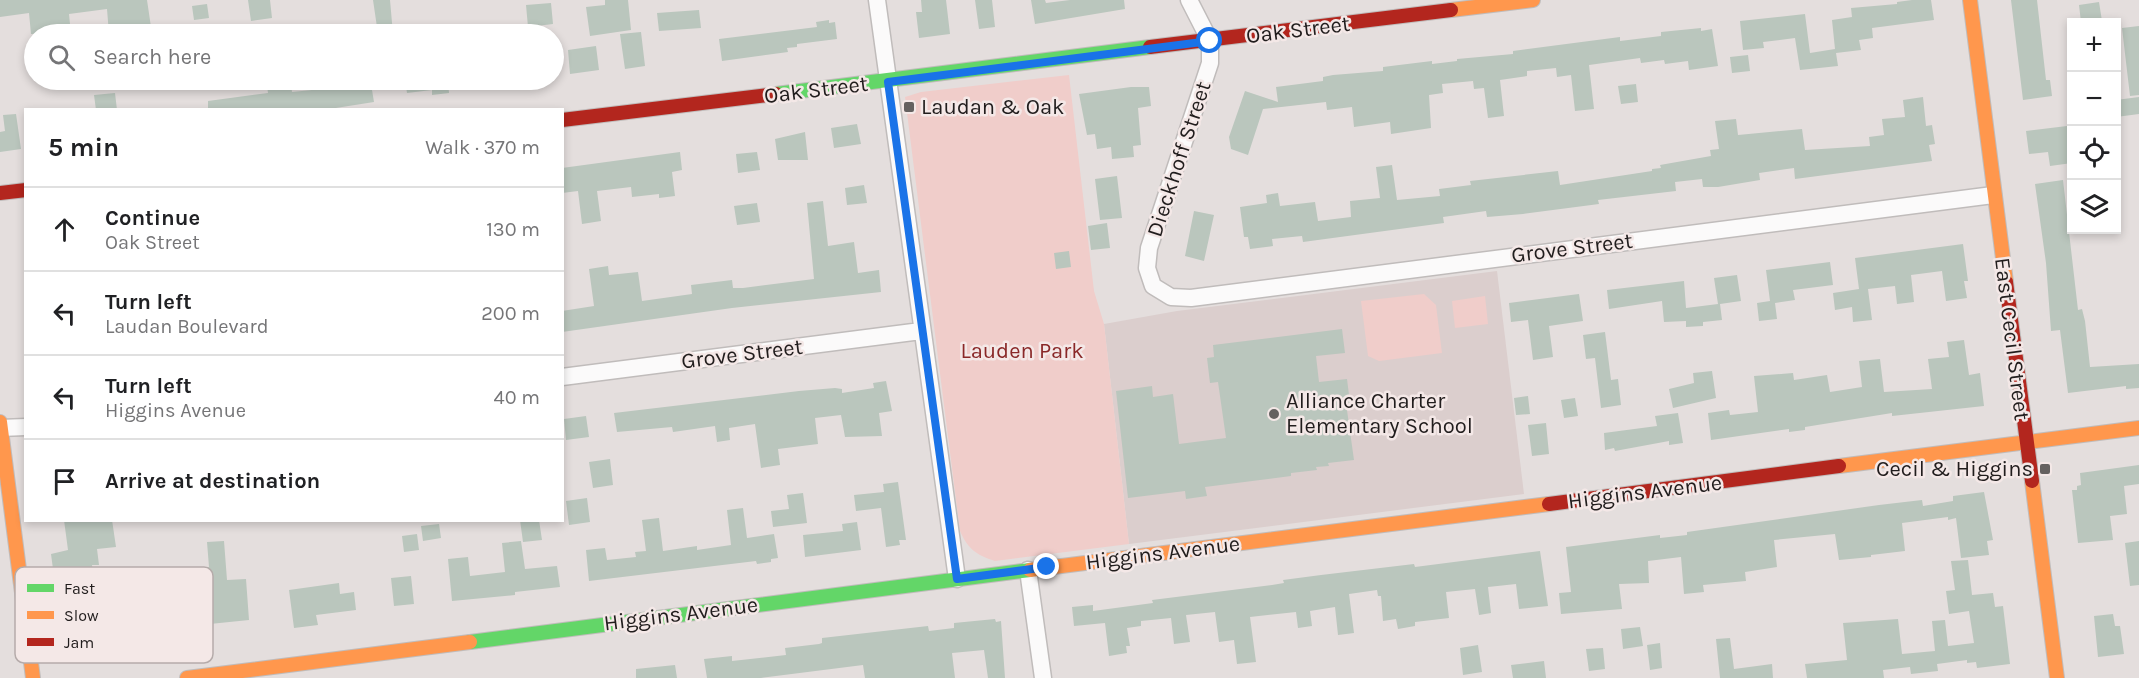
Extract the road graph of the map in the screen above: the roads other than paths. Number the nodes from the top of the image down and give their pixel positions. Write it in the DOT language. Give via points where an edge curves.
graph roads {
  1 [pos="877,0"];
  2 [pos="1189,0"];
  3 [pos="1533,0"];
  4 [pos="1970,0"];
  5 [pos="1210,41"];
  6 [pos="888,82"];
  7 [pos="564,120"];
  8 [pos="24,190"];
  9 [pos="0,193"];
  10 [pos="1993,195"];
  11 [pos="1153,286"];
  12 [pos="921,331"];
  13 [pos="564,377"];
  14 [pos="0,426"];
  15 [pos="24,427"];
  16 [pos="2139,428"];
  17 [pos="2025,442"];
  18 [pos="18,567"];
  19 [pos="1028,570"];
  20 [pos="957,579"];
  21 [pos="31,663"];
  22 [pos="33,678"];
  23 [pos="187,678"];
  24 [pos="1043,678"];
  25 [pos="2057,678"];
  1 -- 6 [label="street"];
  2 -- 5 [label="street"];
  3 -- 5 [label="street, Oak Street"];
  4 -- 10 [label="street, East Cecil Street"];
  5 -- 6 [label="street, Oak Street"];
  5 -- 11 [label="street, Dieckhoff Street" via="1208,71 1149,248 1147,268"];
  6 -- 7 [label="street, Oak Street"];
  6 -- 12 [label="street"];
  8 -- 9 [label="street"];
  10 -- 11 [label="street, Grove Street" via="1191,298 1171,297"];
  10 -- 17 [label="street, East Cecil Street"];
  12 -- 13 [label="street, Grove Street"];
  12 -- 20 [label="street"];
  14 -- 15 [label="street"];
  14 -- 18 [label="street"];
  16 -- 17 [label="street, Higgins Avenue"];
  17 -- 19 [label="street, Higgins Avenue"];
  17 -- 25 [label="street, East Cecil Street"];
  19 -- 20 [label="street, Higgins Avenue"];
  19 -- 24 [label="street"];
  20 -- 23 [label="street, Higgins Avenue"];
  21 -- 22 [label="street"];
}
